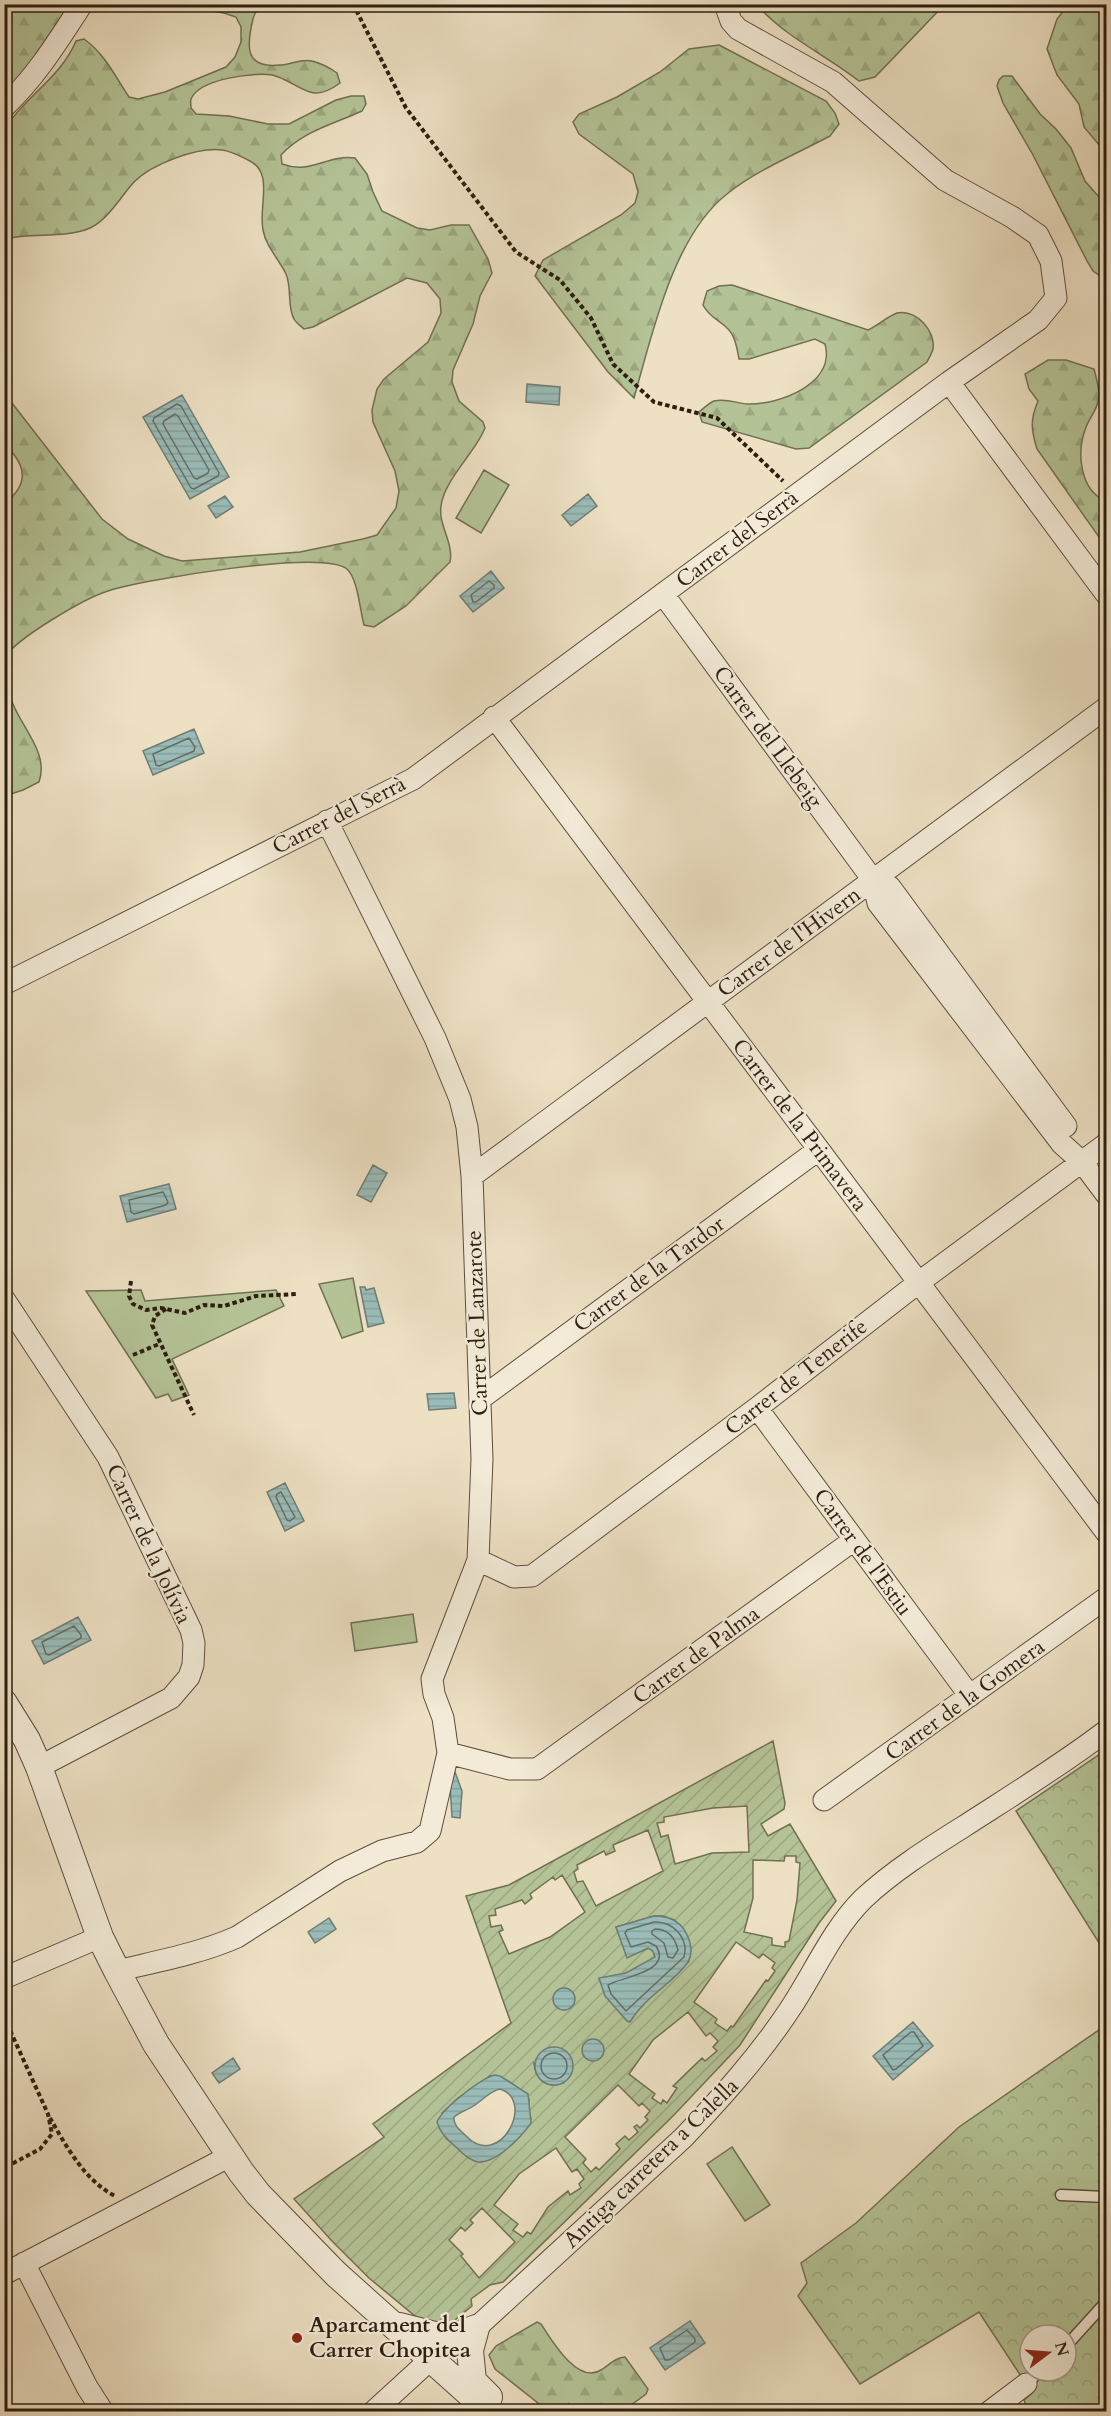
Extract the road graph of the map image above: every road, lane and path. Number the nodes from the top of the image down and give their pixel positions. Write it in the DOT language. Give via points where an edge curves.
graph roads {
  1 [pos="82,4"];
  2 [pos="353,4"];
  3 [pos="725,4"];
  4 [pos="4,107"];
  5 [pos="949,382"];
  6 [pos="797,494"];
  7 [pos="663,594"];
  8 [pos="1107,594"];
  9 [pos="1107,708"];
  10 [pos="494,717"];
  11 [pos="327,821"];
  12 [pos="873,880"];
  13 [pos="4,984"];
  14 [pos="707,1002"];
  15 [pos="1107,1144"];
  16 [pos="818,1150"];
  17 [pos="1082,1162"];
  18 [pos="472,1176"];
  19 [pos="1107,1194"];
  20 [pos="131,1281"];
  21 [pos="918,1283"];
  22 [pos="297,1294"];
  23 [pos="4,1299"];
  24 [pos="167,1309"];
  25 [pos="159,1344"];
  26 [pos="133,1355"];
  27 [pos="480,1399"];
  28 [pos="757,1408"];
  29 [pos="194,1415"];
  30 [pos="1107,1532"];
  31 [pos="854,1540"];
  32 [pos="478,1560"];
  33 [pos="1107,1598"];
  34 [pos="970,1696"];
  35 [pos="4,1703"];
  36 [pos="1107,1731"];
  37 [pos="448,1753"];
  38 [pos="39,1767"];
  39 [pos="824,1800"];
  40 [pos="100,1937"];
  41 [pos="117,1971"];
  42 [pos="4,1978"];
  43 [pos="4,2017"];
  44 [pos="48,2114"];
  45 [pos="230,2156"];
  46 [pos="4,2168"];
  47 [pos="1060,2194"];
  48 [pos="1107,2197"];
  49 [pos="134,2206"];
  50 [pos="24,2263"];
  51 [pos="4,2274"];
  52 [pos="1107,2302"];
  53 [pos="394,2324"];
  54 [pos="476,2328"];
  55 [pos="1078,2333"];
  56 [pos="435,2361"];
  57 [pos="1027,2383"];
  58 [pos="103,2412"];
  59 [pos="373,2412"];
  60 [pos="490,2412"];
  61 [pos="499,2412"];
  62 [pos="989,2412"];
  1 -- 4 [label="street" via="26,86"];
  2 -- 6 [label="path" via="406,108 516,252 560,280 591,318 613,364 654,402 717,418"];
  3 -- 5 [label="street, Carrer del Serrà" via="738,29 833,82 945,180 1038,235 1051,261 1056,298 1038,320"];
  5 -- 6 [label="street, Carrer del Serrà"];
  5 -- 8 [label="street"];
  6 -- 7 [label="street, Carrer del Serrà"];
  7 -- 10 [label="street, Carrer del Serrà"];
  7 -- 12 [label="street, Carrer del Llebeig"];
  9 -- 12 [label="street, Carrer de l'Hivern"];
  10 -- 11 [label="street, Carrer del Serrà" via="412,779"];
  10 -- 14 [label="street, Carrer de la Primavera"];
  11 -- 13 [label="street, Carrer del Serrà"];
  11 -- 18 [label="street, Carrer de Lanzarote" via="435,1038 460,1099"];
  12 -- 14 [label="street, Carrer de l'Hivern"];
  12 -- 17 [label="street, Carrer del Llebeig" via="878,903 1062,1144"];
  14 -- 16 [label="street, Carrer de la Primavera"];
  14 -- 18 [label="street, Carrer de l'Hivern"];
  15 -- 17 [label="street, Carrer de Tenerife"];
  16 -- 21 [label="street, Carrer de la Primavera"];
  16 -- 27 [label="street, Carrer de la Tardor"];
  17 -- 19 [label="street, Carrer del Llebeig"];
  17 -- 21 [label="street, Carrer de Tenerife"];
  18 -- 27 [label="street, Carrer de Lanzarote"];
  20 -- 24 [label="path" via="129,1296 136,1307"];
  21 -- 28 [label="street, Carrer de Tenerife"];
  21 -- 30 [label="street, Carrer de la Primavera"];
  22 -- 24 [label="path" via="256,1296 224,1306 204,1305 185,1313"];
  23 -- 38 [label="street, Carrer de la Jolívia" via="111,1461 194,1643 189,1677 171,1698"];
  24 -- 25 [label="path" via="152,1320"];
  25 -- 26 [label="path"];
  25 -- 29 [label="path"];
  27 -- 32 [label="street, Carrer de Lanzarote"];
  28 -- 31 [label="street, Carrer de l'Estiu"];
  28 -- 32 [label="street, Carrer de Tenerife" via="532,1576 514,1577"];
  31 -- 34 [label="street, Carrer de l'Estiu"];
  31 -- 37 [label="street, Carrer de Palma" via="537,1769 510,1769"];
  32 -- 37 [label="street, Carrer de Lanzarote" via="432,1679"];
  33 -- 34 [label="street, Carrer de la Gomera"];
  34 -- 39 [label="street, Carrer de la Gomera"];
  35 -- 38 [label="street"];
  36 -- 54 [label="street, Antiga carretera a Calella" via="894,1873 862,1900 835,1935 761,2052 709,2111"];
  37 -- 41 [label="street" via="430,1831 417,1842 382,1851 340,1871 222,1944"];
  38 -- 40 [label="street"];
  40 -- 41 [label="street"];
  40 -- 42 [label="street"];
  41 -- 45 [label="street" via="156,2044"];
  43 -- 44 [label="path"];
  44 -- 46 [label="path" via="52,2134 40,2149"];
  44 -- 49 [label="path" via="64,2142 102,2189"];
  45 -- 49 [label="street"];
  45 -- 53 [label="street" via="258,2194 305,2244"];
  47 -- 48 [label="lane"];
  49 -- 50 [label="street"];
  50 -- 51 [label="street"];
  50 -- 58 [label="street"];
  52 -- 55 [label="lane"];
  53 -- 54 [label="street" via="452,2337"];
  53 -- 56 [label="street"];
  54 -- 56 [label="street"];
  54 -- 61 [label="street" via="470,2350 473,2381 498,2405"];
  56 -- 59 [label="street"];
  56 -- 60 [label="street"];
  57 -- 62 [label="street"];
}
